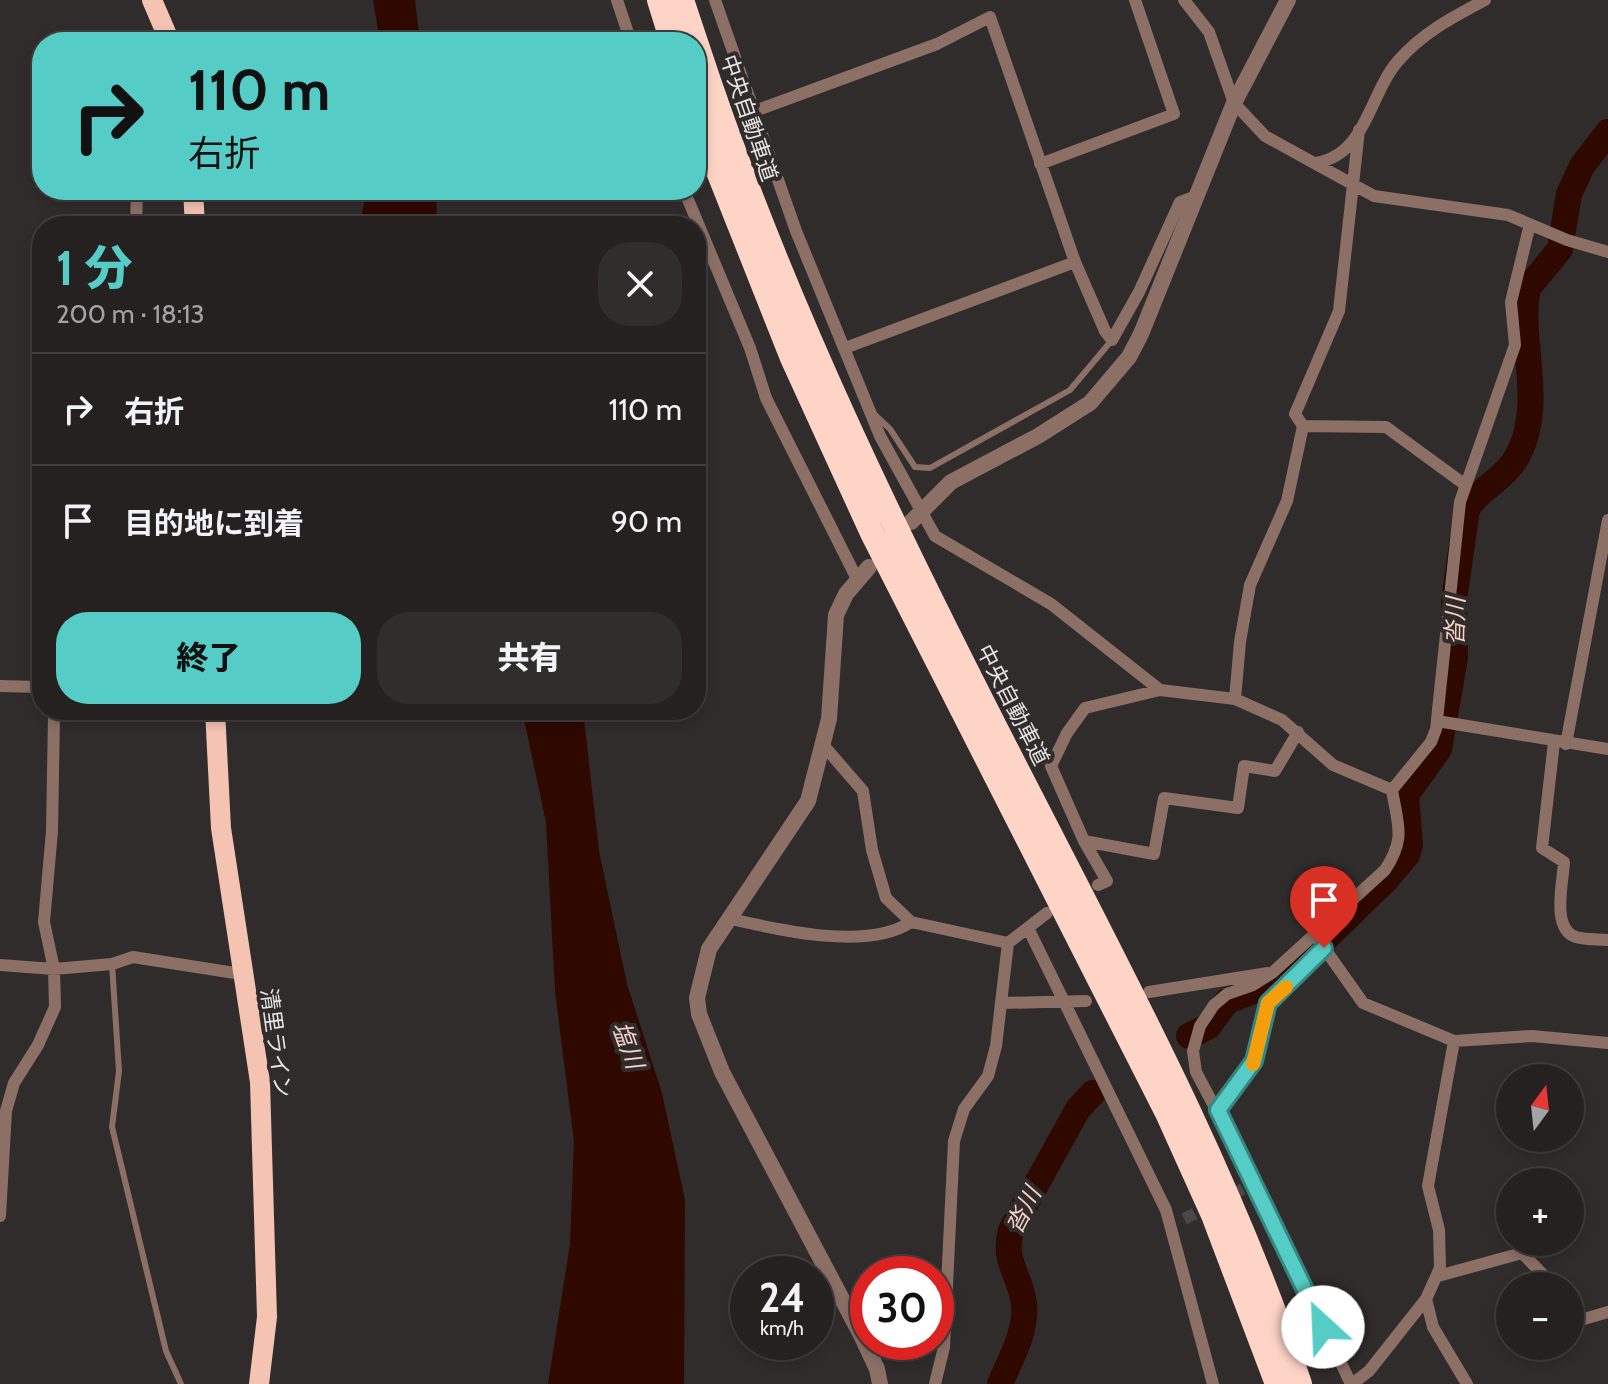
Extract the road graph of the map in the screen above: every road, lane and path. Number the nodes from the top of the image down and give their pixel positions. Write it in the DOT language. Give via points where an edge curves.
graph roads {
  1 [pos="152,0"];
  2 [pos="617,0"];
  3 [pos="659,0"];
  4 [pos="682,0"];
  5 [pos="715,0"];
  6 [pos="1135,0"];
  7 [pos="1184,0"];
  8 [pos="1288,0"];
  9 [pos="1485,0"];
  10 [pos="166,32"];
  11 [pos="628,32"];
  12 [pos="669,32"];
  13 [pos="693,32"];
  14 [pos="706,71"];
  15 [pos="1234,103"];
  16 [pos="752,112"];
  17 [pos="1359,130"];
  18 [pos="706,141"];
  19 [pos="1316,163"];
  20 [pos="1040,164"];
  21 [pos="1352,184"];
  22 [pos="1196,196"];
  23 [pos="1530,224"];
  24 [pos="706,243"];
  25 [pos="1608,252"];
  26 [pos="1075,262"];
  27 [pos="1112,340"];
  28 [pos="845,348"];
  29 [pos="871,411"];
  30 [pos="1303,426"];
  31 [pos="1464,484"];
  32 [pos="916,515"];
  33 [pos="1608,520"];
  34 [pos="863,573"];
  35 [pos="0,686"];
  36 [pos="32,689"];
  37 [pos="1160,690"];
  38 [pos="1235,699"];
  39 [pos="52,720"];
  40 [pos="216,720"];
  41 [pos="1437,721"];
  42 [pos="1298,732"];
  43 [pos="1560,743"];
  44 [pos="824,746"];
  45 [pos="1608,749"];
  46 [pos="1392,790"];
  47 [pos="1084,841"];
  48 [pos="1098,885"];
  49 [pos="1047,913"];
  50 [pos="731,919"];
  51 [pos="911,922"];
  52 [pos="1028,928"];
  53 [pos="1315,935"];
  54 [pos="1608,940"];
  55 [pos="1008,943"];
  56 [pos="1324,948"];
  57 [pos="112,964"];
  58 [pos="0,965"];
  59 [pos="54,969"];
  60 [pos="1277,969"];
  61 [pos="1301,971"];
  62 [pos="241,974"];
  63 [pos="1149,992"];
  64 [pos="1064,1000"];
  65 [pos="1086,1001"];
  66 [pos="1001,1003"];
  67 [pos="1454,1041"];
  68 [pos="1608,1043"];
  69 [pos="1218,1110"];
  70 [pos="0,1216"];
  71 [pos="1184,1219"];
  72 [pos="1171,1226"];
  73 [pos="1540,1272"];
  74 [pos="1438,1276"];
  75 [pos="1426,1299"];
  76 [pos="1608,1312"];
  77 [pos="1584,1319"];
  78 [pos="1294,1382"];
  79 [pos="181,1384"];
  80 [pos="259,1384"];
  81 [pos="880,1384"];
  82 [pos="935,1384"];
  83 [pos="1213,1384"];
  84 [pos="1352,1384"];
  85 [pos="1467,1384"];
  1 -- 10 [label="highway"];
  2 -- 11 [label="street"];
  3 -- 12 [label="highway"];
  4 -- 13 [label="highway, 中央自動車道"];
  5 -- 16 [label="street"];
  6 -- 20 [label="street" via="1174,114"];
  7 -- 15 [label="street" via="1209,32"];
  8 -- 15 [label="street"];
  9 -- 17 [label="street" via="1434,27 1399,60"];
  14 -- 78 [label="highway, 中央自動車道" via="760,226 810,344 929,596 1148,1026 1229,1202"];
  15 -- 19 [label="street" via="1265,136"];
  15 -- 22 [label="street"];
  16 -- 20 [label="street" via="937,44 990,17"];
  16 -- 28 [label="street"];
  17 -- 19 [label="street" via="1348,151"];
  17 -- 21 [label="street"];
  18 -- 78 [label="highway, 中央自動車道" via="798,371 872,533 1167,1113"];
  19 -- 21 [label="street"];
  20 -- 26 [label="street"];
  21 -- 23 [label="street" via="1374,196 1508,215"];
  21 -- 30 [label="street" via="1339,311 1295,414"];
  22 -- 27 [label="street" via="1180,202"];
  22 -- 32 [label="street" via="1141,334 1107,384 1072,417 951,482"];
  23 -- 25 [label="street"];
  23 -- 31 [label="street" via="1511,302 1515,345"];
  24 -- 34 [label="street" via="766,398"];
  26 -- 27 [label="street"];
  26 -- 28 [label="street"];
  27 -- 29 [label="lane" via="1070,390 930,468 915,467"];
  28 -- 29 [label="street"];
  29 -- 32 [label="street"];
  30 -- 31 [label="street" via="1386,427"];
  30 -- 38 [label="street" via="1287,501 1250,585"];
  31 -- 41 [label="street" via="1446,605 1449,624"];
  32 -- 37 [label="street" via="935,536 1051,604"];
  33 -- 43 [label="street"];
  34 -- 44 [label="street" via="836,615"];
  35 -- 36 [label="street"];
  37 -- 38 [label="street"];
  37 -- 47 [label="street" via="1085,708 1054,756 1051,766"];
  38 -- 42 [label="street"];
  39 -- 59 [label="street" via="52,831 44,922"];
  40 -- 62 [label="highway, 清里ライン" via="221,828"];
  41 -- 43 [label="street"];
  41 -- 46 [label="street" via="1431,742"];
  42 -- 46 [label="street" via="1333,765"];
  42 -- 47 [label="street" via="1275,771 1244,766 1238,808 1164,798 1154,854"];
  43 -- 45 [label="street"];
  43 -- 54 [label="street" via="1542,848 1564,862 1561,923 1566,932"];
  44 -- 50 [label="street" via="808,801"];
  44 -- 51 [label="street" via="863,791 886,898"];
  46 -- 53 [label="street" via="1401,838 1398,849 1385,870"];
  47 -- 48 [label="street" via="1107,881"];
  49 -- 52 [label="street"];
  50 -- 51 [label="street" via="838,937 900,930"];
  50 -- 81 [label="street" via="709,949 700,976 699,1014 722,1072 861,1335"];
  51 -- 55 [label="street"];
  52 -- 55 [label="street"];
  52 -- 64 [label="street"];
  53 -- 56 [label="street"];
  53 -- 60 [label="street"];
  55 -- 66 [label="street"];
  56 -- 61 [label="street"];
  56 -- 67 [label="street" via="1363,1003"];
  57 -- 59 [label="street"];
  57 -- 62 [label="street" via="133,957"];
  57 -- 79 [label="lane" via="119,1071 112,1127 166,1351"];
  58 -- 59 [label="street"];
  59 -- 70 [label="street" via="55,1007 14,1083 6,1111"];
  60 -- 61 [label="street"];
  60 -- 63 [label="street"];
  60 -- 69 [label="street" via="1227,994 1200,1026 1193,1051 1196,1072"];
  61 -- 69 [label="street" via="1268,1003 1254,1061"];
  62 -- 80 [label="highway, 清里ライン" via="260,1082 263,1142 267,1317"];
  64 -- 65 [label="street"];
  64 -- 66 [label="street"];
  64 -- 72 [label="street"];
  66 -- 82 [label="street" via="988,1076 964,1109 954,1141 944,1347"];
  67 -- 68 [label="street" via="1532,1036"];
  67 -- 74 [label="street" via="1428,1186 1442,1255"];
  69 -- 84 [label="street" via="1250,1186"];
  71 -- 72 [label="street"];
  72 -- 83 [label="street"];
  73 -- 74 [label="street" via="1522,1253"];
  74 -- 75 [label="street"];
  75 -- 84 [label="street" via="1369,1371"];
  75 -- 85 [label="street" via="1433,1327"];
  76 -- 77 [label="street"];
}
